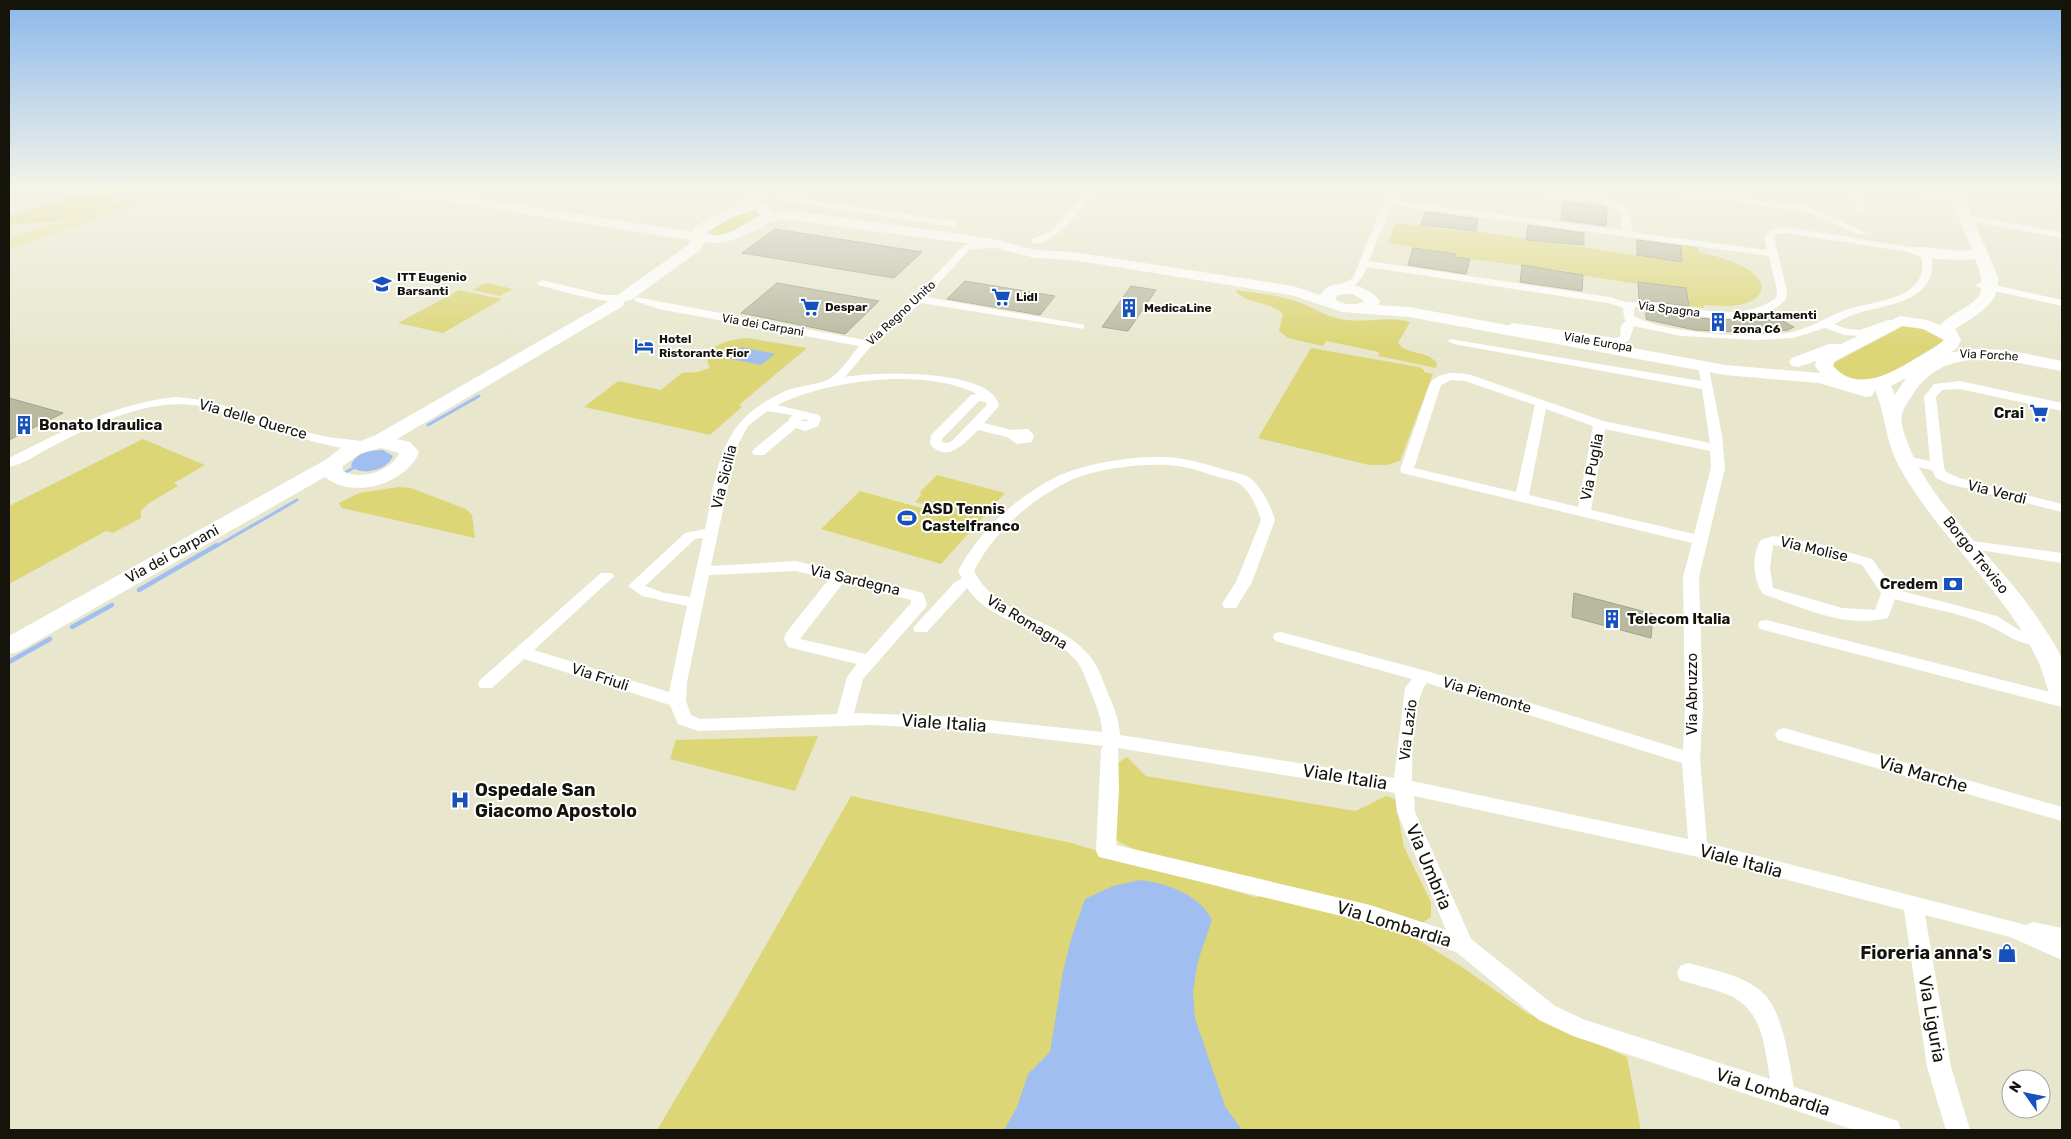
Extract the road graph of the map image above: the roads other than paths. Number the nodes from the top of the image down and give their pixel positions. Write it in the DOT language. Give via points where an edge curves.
graph roads {
  1 [pos="696,241"];
  2 [pos="720,241"];
  3 [pos="964,241"];
  4 [pos="977,241"];
  5 [pos="1009,241"];
  6 [pos="1055,241"];
  7 [pos="1372,241"];
  8 [pos="1677,241"];
  9 [pos="1770,241"];
  10 [pos="1859,241"];
  11 [pos="1878,241"];
  12 [pos="1975,241"];
  13 [pos="1872,243"];
  14 [pos="1031,244"];
  15 [pos="1053,244"];
  16 [pos="1886,245"];
  17 [pos="1010,246"];
  18 [pos="967,247"];
  19 [pos="1914,250"];
  20 [pos="1980,253"];
  21 [pos="1773,254"];
  22 [pos="1363,263"];
  23 [pos="1986,280"];
  24 [pos="542,283"];
  25 [pos="1336,294"];
  26 [pos="1362,294"];
  27 [pos="918,299"];
  28 [pos="625,301"];
  29 [pos="2062,303"];
  30 [pos="1629,306"];
  31 [pos="1633,322"];
  32 [pos="1904,322"];
  33 [pos="1513,326"];
  34 [pos="1821,326"];
  35 [pos="1080,327"];
  36 [pos="1952,332"];
  37 [pos="1454,341"];
  38 [pos="867,344"];
  39 [pos="1833,353"];
  40 [pos="1929,357"];
  41 [pos="2058,363"];
  42 [pos="1704,366"];
  43 [pos="501,373"];
  44 [pos="1814,377"];
  45 [pos="1844,380"];
  46 [pos="836,381"];
  47 [pos="963,386"];
  48 [pos="1708,386"];
  49 [pos="1874,388"];
  50 [pos="784,397"];
  51 [pos="991,399"];
  52 [pos="971,402"];
  53 [pos="1541,404"];
  54 [pos="766,407"];
  55 [pos="2062,407"];
  56 [pos="796,416"];
  57 [pos="1891,416"];
  58 [pos="1600,424"];
  59 [pos="975,425"];
  60 [pos="1014,434"];
  61 [pos="329,441"];
  62 [pos="367,445"];
  63 [pos="404,446"];
  64 [pos="1717,448"];
  65 [pos="759,452"];
  66 [pos="1905,460"];
  67 [pos="9,463"];
  68 [pos="336,467"];
  69 [pos="1937,467"];
  70 [pos="1522,496"];
  71 [pos="2062,508"];
  72 [pos="1584,511"];
  73 [pos="711,532"];
  74 [pos="1700,540"];
  75 [pos="1965,544"];
  76 [pos="2062,558"];
  77 [pos="703,570"];
  78 [pos="606,576"];
  79 [pos="840,576"];
  80 [pos="969,580"];
  81 [pos="1889,592"];
  82 [pos="697,602"];
  83 [pos="1230,604"];
  84 [pos="1766,625"];
  85 [pos="921,628"];
  86 [pos="1281,637"];
  87 [pos="2041,640"];
  88 [pos="9,646"];
  89 [pos="522,652"];
  90 [pos="9,654"];
  91 [pos="868,663"];
  92 [pos="1424,676"];
  93 [pos="486,684"];
  94 [pos="2062,694"];
  95 [pos="2062,701"];
  96 [pos="677,702"];
  97 [pos="844,719"];
  98 [pos="1784,735"];
  99 [pos="1110,745"];
  100 [pos="1691,758"];
  101 [pos="1405,787"];
  102 [pos="2062,814"];
  103 [pos="1108,815"];
  104 [pos="1698,849"];
  105 [pos="1913,905"];
  106 [pos="2014,930"];
  107 [pos="2062,937"];
  108 [pos="1463,945"];
  109 [pos="2062,951"];
  110 [pos="1688,973"];
  111 [pos="1784,1095"];
  112 [pos="1890,1130"];
  113 [pos="1958,1130"];
  1 -- 28 [label="street, Via dei Carpani"];
  2 -- 28 [label="street, Via dei Carpani" via="704,248"];
  3 -- 18 [label="street"];
  4 -- 17 [label="street, Viale Europa"];
  5 -- 14 [label="street, Viale Europa"];
  6 -- 15 [label="street"];
  7 -- 22 [label="street"];
  8 -- 21 [label="street"];
  9 -- 21 [label="street, Via Spagna"];
  10 -- 13 [label="street, Via Spagna"];
  11 -- 16 [label="street"];
  12 -- 20 [label="street"];
  13 -- 16 [label="street, Via Spagna"];
  14 -- 15 [label="street"];
  14 -- 15 [label="street, Viale Europa" via="1033,254"];
  14 -- 17 [label="street, Viale Europa"];
  15 -- 25 [label="street, Viale Europa" via="1076,256 1300,293"];
  16 -- 19 [label="street, Via Spagna"];
  17 -- 18 [label="street" via="980,244"];
  18 -- 27 [label="street, Via Regno Unito"];
  19 -- 20 [label="street" via="1962,257"];
  19 -- 34 [label="street, Via Spagna" via="1925,255 1929,266 1926,278 1917,289"];
  20 -- 23 [label="street"];
  21 -- 30 [label="street, Via Spagna" via="1782,295 1780,301 1766,309 1725,314 1641,304"];
  22 -- 26 [label="street"];
  22 -- 30 [label="street" via="1609,300"];
  23 -- 29 [label="street"];
  23 -- 32 [label="street" via="1973,294 1942,316"];
  23 -- 36 [label="street" via="1987,297"];
  24 -- 28 [label="street"];
  25 -- 26 [label="street"];
  25 -- 26 [label="street, Viale Europa" via="1344,308"];
  26 -- 33 [label="street, Viale Europa" via="1390,303"];
  26 -- 42 [label="street, Viale Europa" via="1409,312"];
  27 -- 35 [label="street"];
  27 -- 38 [label="street, Via Regno Unito"];
  28 -- 38 [label="street, Via dei Carpani"];
  28 -- 43 [label="street, Via dei Carpani"];
  30 -- 31 [label="street, Via Spagna" via="1629,318"];
  31 -- 33 [label="street, Via Spagna" via="1627,325 1625,339 1616,342"];
  31 -- 34 [label="street, Via Spagna" via="1732,338 1775,338"];
  32 -- 34 [label="street" via="1887,323 1861,333"];
  32 -- 36 [label="street, Via Forche"];
  32 -- 39 [label="street, Viale Europa"];
  33 -- 39 [label="street, Viale Europa" via="1708,362 1765,365 1798,362"];
  34 -- 39 [label="street" via="1840,340"];
  36 -- 40 [label="street" via="1951,344"];
  36 -- 41 [label="street, Via Forche" via="1993,349"];
  37 -- 48 [label="street"];
  38 -- 46 [label="street, Via Regno Unito"];
  39 -- 45 [label="street" via="1824,362 1825,367"];
  40 -- 41 [label="street, Via Forche" via="1981,353"];
  40 -- 49 [label="street"];
  41 -- 57 [label="street" via="1991,355 1945,359 1922,372"];
  42 -- 44 [label="street, Viale Europa" via="1753,374"];
  42 -- 48 [label="street, Via Abruzzo"];
  43 -- 62 [label="street, Via dei Carpani"];
  43 -- 63 [label="street, Via dei Carpani" via="412,426 403,436 401,443"];
  44 -- 45 [label="street"];
  44 -- 49 [label="street"];
  45 -- 49 [label="street"];
  46 -- 47 [label="street, Via Sicilia" via="867,376 906,376"];
  46 -- 50 [label="street, Via Sicilia"];
  47 -- 51 [label="street, Via Sicilia" via="980,391"];
  47 -- 52 [label="street" via="972,395"];
  48 -- 64 [label="street, Via Abruzzo"];
  49 -- 57 [label="street, Borgo Treviso" via="1891,404"];
  50 -- 54 [label="street, Via Sicilia"];
  50 -- 56 [label="street"];
  51 -- 52 [label="street" via="980,397"];
  51 -- 59 [label="street" via="993,406"];
  52 -- 59 [label="street" via="936,437 935,443 944,447 954,446"];
  53 -- 58 [label="street"];
  53 -- 70 [label="street"];
  53 -- 70 [label="street" via="1478,381 1457,376 1442,379 1436,383 1407,470"];
  54 -- 56 [label="street"];
  54 -- 73 [label="street, Via Sicilia" via="745,424 731,442"];
  55 -- 69 [label="street" via="1960,385 1938,387 1930,397"];
  56 -- 65 [label="street"];
  57 -- 66 [label="street, Borgo Treviso"];
  58 -- 64 [label="street"];
  58 -- 72 [label="street, Via Puglia"];
  59 -- 60 [label="street"];
  61 -- 62 [label="street, Via delle Querce"];
  61 -- 67 [label="street, Via delle Querce" via="201,403 172,401 119,412"];
  61 -- 68 [label="street" via="336,448"];
  62 -- 63 [label="street" via="386,442"];
  62 -- 68 [label="street, Via dei Carpani" via="346,453"];
  63 -- 68 [label="street, Via dei Carpani" via="408,452 406,461 387,474 360,481"];
  64 -- 74 [label="street, Via Abruzzo" via="1715,488"];
  66 -- 69 [label="street"];
  66 -- 75 [label="street, Borgo Treviso" via="1923,490"];
  68 -- 88 [label="street, Via dei Carpani"];
  68 -- 90 [label="street, Via dei Carpani"];
  69 -- 71 [label="street, Via Verdi" via="1941,475 1954,481"];
  70 -- 72 [label="street"];
  72 -- 74 [label="street"];
  73 -- 77 [label="street, Via Sicilia"];
  73 -- 82 [label="street" via="690,536 636,586 642,591"];
  74 -- 100 [label="street, Via Abruzzo" via="1690,589 1694,708"];
  75 -- 76 [label="street"];
  75 -- 87 [label="street, Borgo Treviso" via="2019,608"];
  77 -- 79 [label="street, Via Sardegna" via="796,566"];
  77 -- 82 [label="street, Via Sicilia"];
  78 -- 89 [label="street"];
  79 -- 91 [label="street" via="792,638 794,643 860,658"];
  79 -- 91 [label="street, Via Sardegna" via="918,596 919,604"];
  80 -- 83 [label="street" via="966,571 980,546 1032,498 1055,484 1076,474 1143,462 1172,461 1244,480 1266,512 1268,520 1244,582"];
  80 -- 85 [label="street" via="959,586"];
  80 -- 99 [label="street, Via Romagna" via="1000,609 1065,642 1082,656 1111,725"];
  81 -- 81 [label="street, Via Molise" via="1882,614 1873,618 1834,612 1768,591 1763,585 1762,562 1766,543 1773,540 1815,547 1867,562"];
  81 -- 87 [label="street" via="1991,620 2015,635"];
  82 -- 96 [label="street, Via Sicilia"];
  84 -- 95 [label="street"];
  86 -- 92 [label="street, Via Piemonte"];
  87 -- 94 [label="street, Borgo Treviso"];
  89 -- 93 [label="street"];
  89 -- 96 [label="street, Via Friuli"];
  91 -- 97 [label="street, Via Sardegna" via="856,677"];
  92 -- 100 [label="street, Via Piemonte"];
  92 -- 101 [label="street, Via Lazio" via="1412,696 1404,753"];
  96 -- 97 [label="street, Viale Italia" via="682,717 696,725"];
  97 -- 99 [label="street, Viale Italia" via="959,723"];
  98 -- 102 [label="street, Via Marche"];
  99 -- 101 [label="street, Viale Italia"];
  99 -- 103 [label="street, Via Romagna"];
  100 -- 104 [label="street, Via Abruzzo"];
  101 -- 104 [label="street, Viale Italia"];
  101 -- 108 [label="street, Via Umbria" via="1406,812"];
  103 -- 108 [label="street, Via Lombardia" via="1106,851 1370,914"];
  104 -- 105 [label="street, Viale Italia"];
  105 -- 106 [label="street, Viale Italia"];
  105 -- 113 [label="street, Via Liguria" via="1939,1067"];
  106 -- 107 [label="street, Viale Italia"];
  106 -- 109 [label="street, Viale Italia"];
  108 -- 111 [label="street, Via Lombardia" via="1547,1013 1581,1029"];
  110 -- 111 [label="street" via="1743,992 1763,1007"];
  111 -- 112 [label="street, Via Lombardia"];
}
